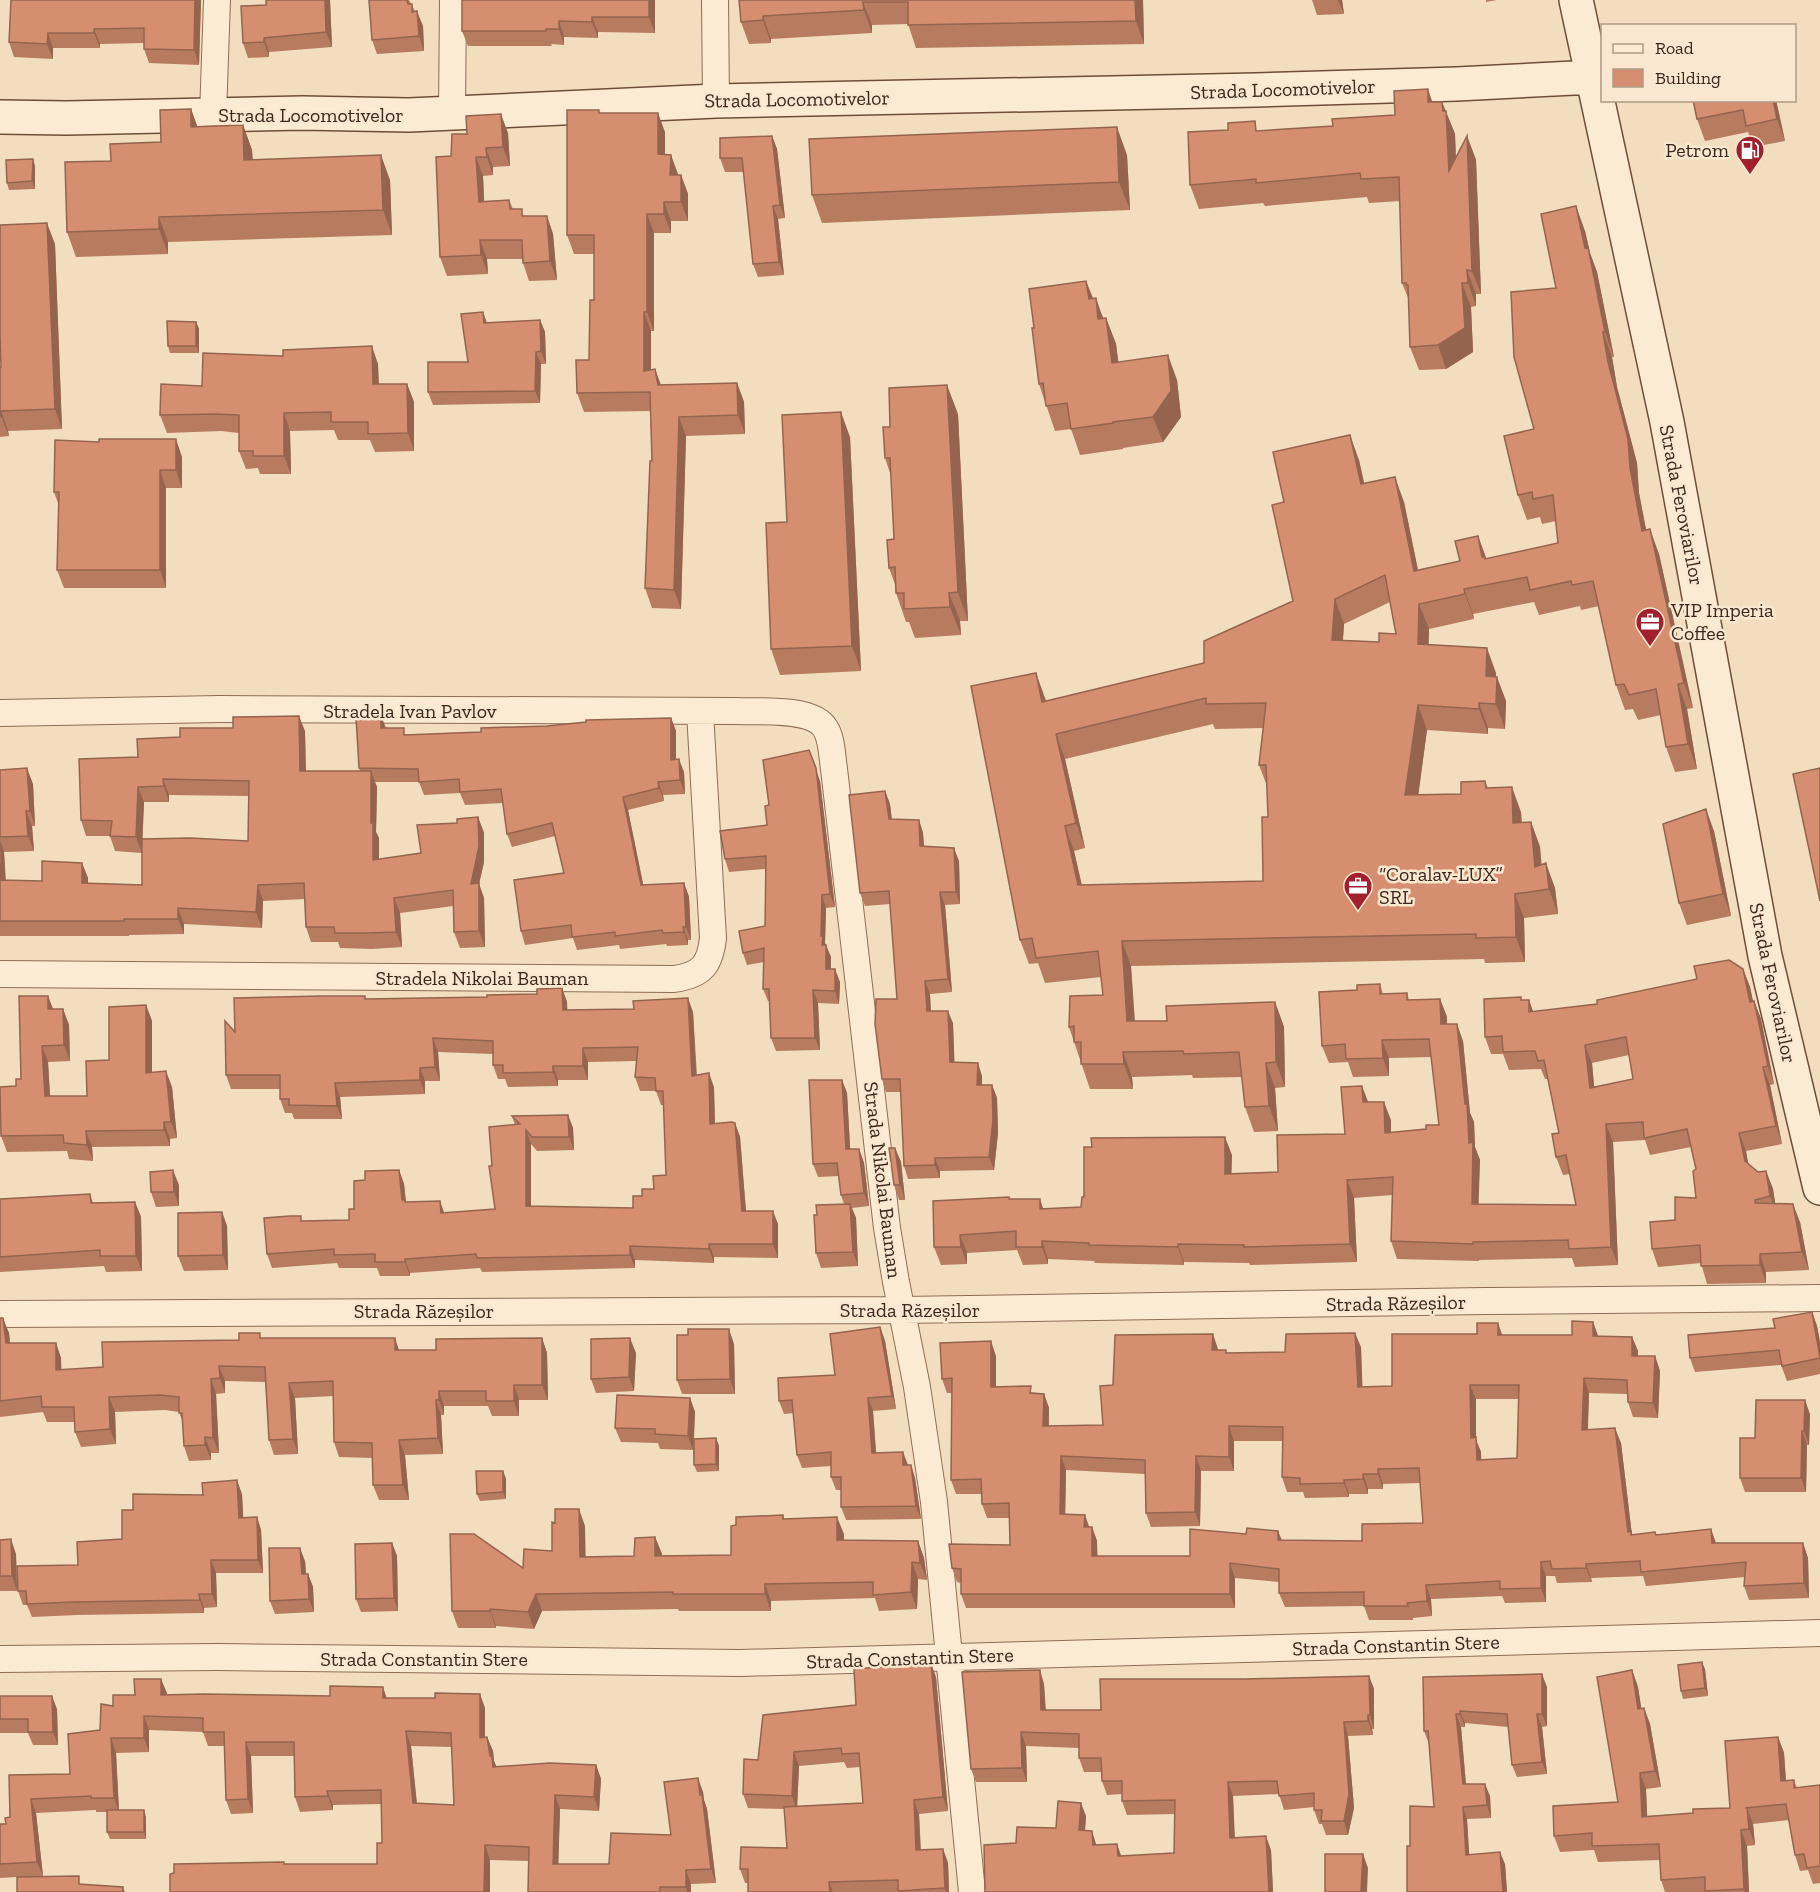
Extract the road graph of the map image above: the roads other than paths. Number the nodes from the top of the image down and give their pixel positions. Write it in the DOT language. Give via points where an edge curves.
graph roads {
  1 [pos="217,0"];
  2 [pos="453,0"];
  3 [pos="716,0"];
  4 [pos="1576,0"];
  5 [pos="1594,77"];
  6 [pos="716,100"];
  7 [pos="452,112"];
  8 [pos="213,115"];
  9 [pos="0,117"];
  10 [pos="700,712"];
  11 [pos="0,713"];
  12 [pos="818,721"];
  13 [pos="0,974"];
  14 [pos="1820,1188"];
  15 [pos="1820,1298"];
  16 [pos="902,1310"];
  17 [pos="0,1314"];
  18 [pos="1820,1633"];
  19 [pos="948,1658"];
  20 [pos="0,1659"];
  21 [pos="972,1892"];
  1 -- 8 [label="street"];
  2 -- 7 [label="street"];
  3 -- 6 [label="street"];
  4 -- 5 [label="main road, Strada Feroviarilor"];
  5 -- 6 [label="main road, Strada Locomotivelor" via="1268,90"];
  5 -- 14 [label="main road, Strada Feroviarilor" via="1667,422 1765,956"];
  6 -- 7 [label="main road, Strada Locomotivelor"];
  7 -- 8 [label="main road, Strada Locomotivelor"];
  8 -- 9 [label="main road, Strada Locomotivelor"];
  10 -- 11 [label="street, Stradela Ivan Pavlov" via="220,709"];
  10 -- 12 [label="street, Stradela Ivan Pavlov" via="798,714"];
  10 -- 13 [label="street, Stradela Nikolai Bauman" via="713,938 704,967 690,977"];
  12 -- 16 [label="street, Strada Nikolai Bauman" via="828,735 834,769 887,1228"];
  15 -- 16 [label="street, Strada Răzeșilor"];
  16 -- 17 [label="street, Strada Răzeșilor"];
  16 -- 19 [label="street, Strada Nikolai Bauman" via="934,1502"];
  18 -- 19 [label="street, Strada Constantin Stere"];
  19 -- 20 [label="street, Strada Constantin Stere" via="740,1663 217,1657"];
  19 -- 21 [label="street, Strada Nikolai Bauman"];
}
